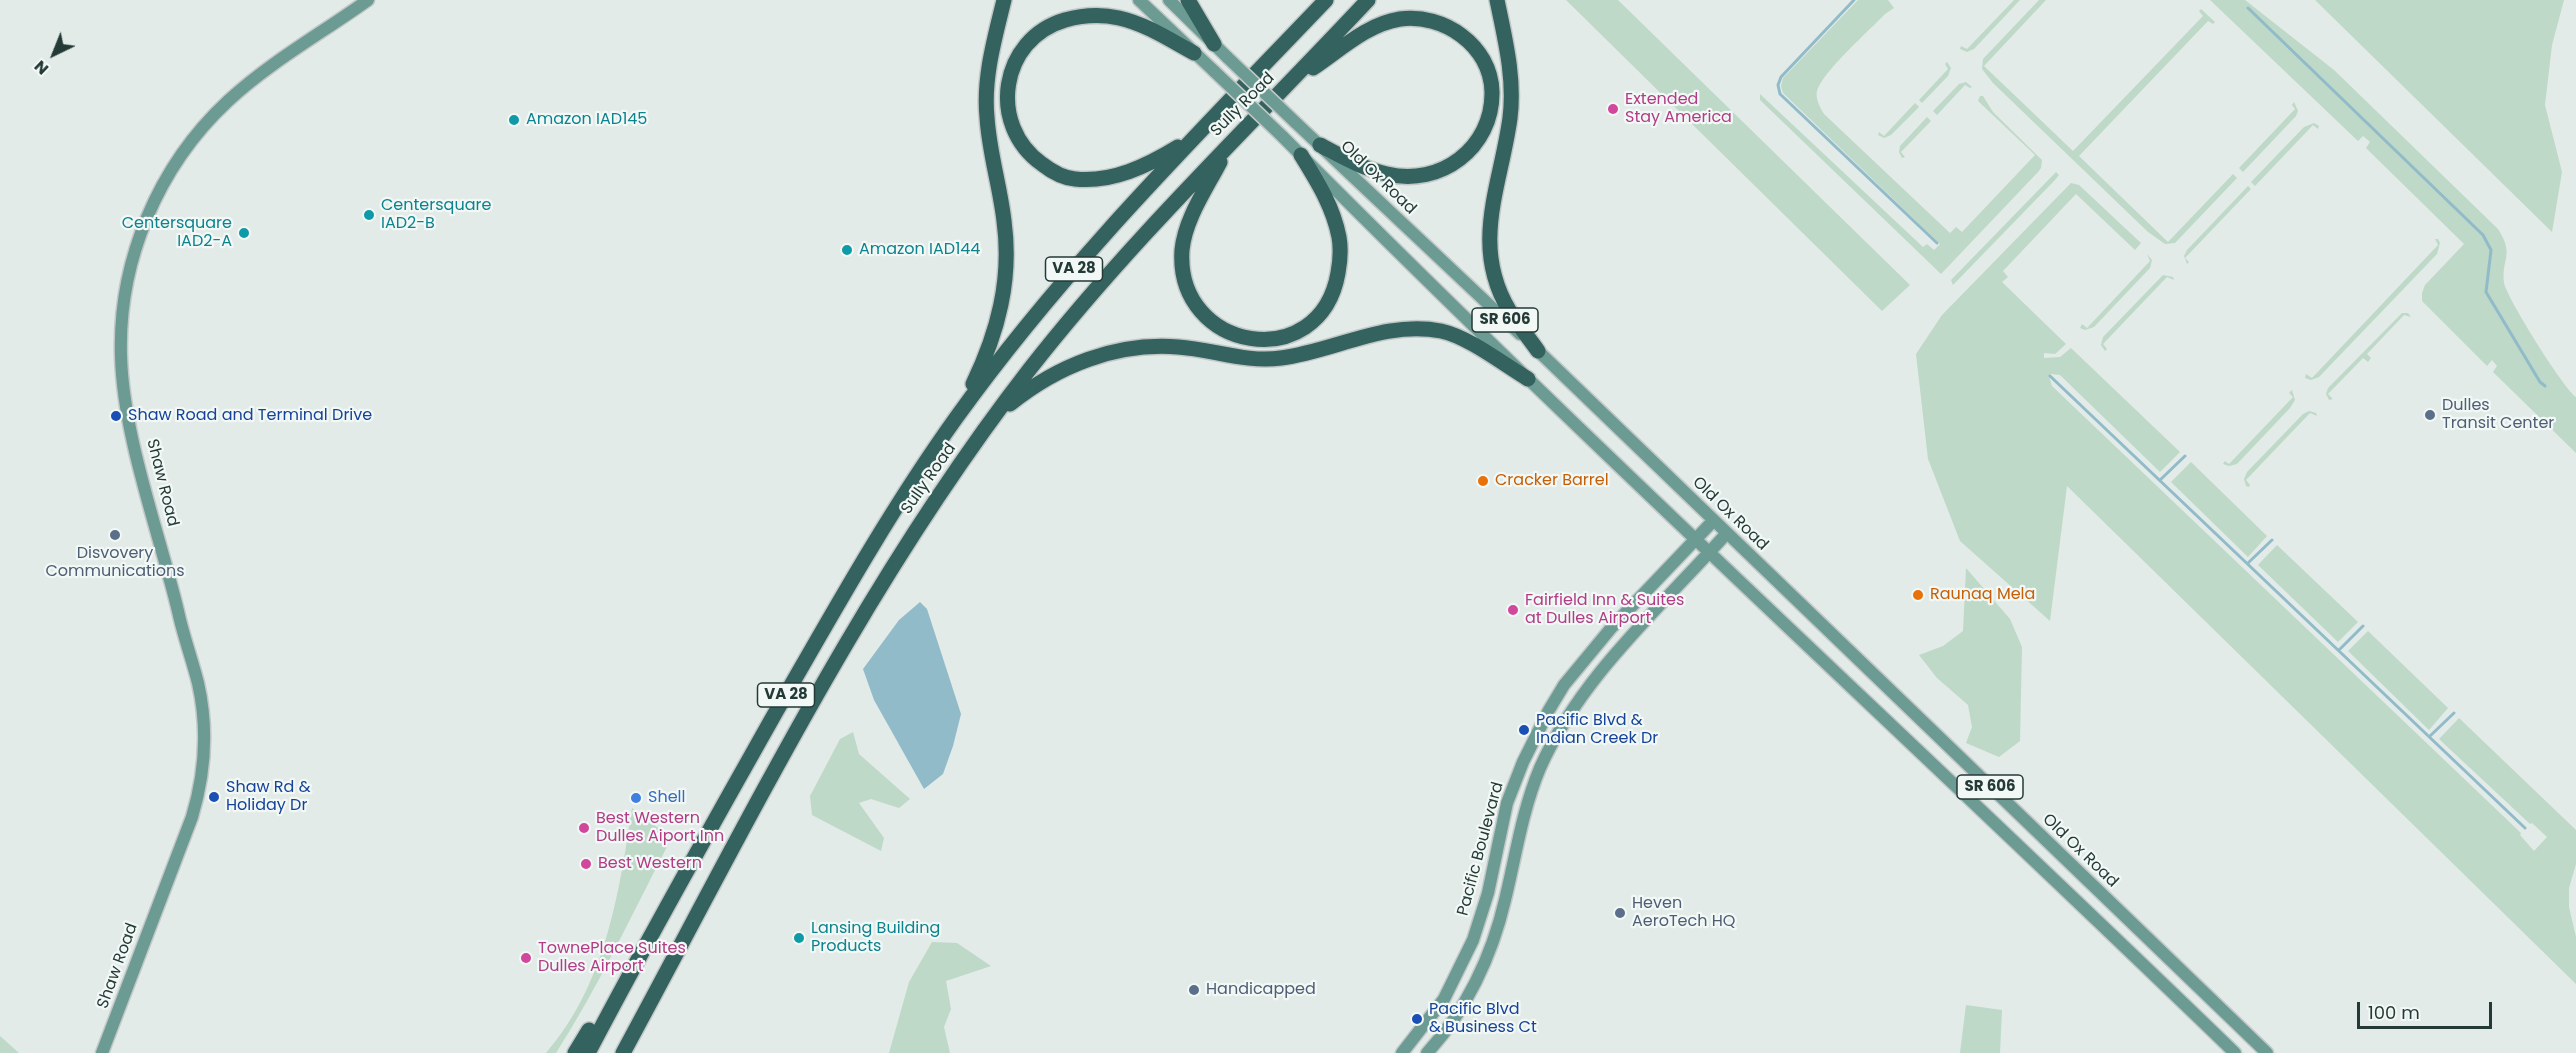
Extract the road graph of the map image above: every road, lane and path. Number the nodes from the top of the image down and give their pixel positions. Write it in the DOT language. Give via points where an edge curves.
graph roads {
  1 [pos="368,0"];
  2 [pos="1004,0"];
  3 [pos="1139,0"];
  4 [pos="1169,0"];
  5 [pos="1188,0"];
  6 [pos="1309,0"];
  7 [pos="1326,0"];
  8 [pos="1368,0"];
  9 [pos="1497,0"];
  10 [pos="1214,44"];
  11 [pos="1194,53"];
  12 [pos="1275,54"];
  13 [pos="1289,85"];
  14 [pos="1202,130"];
  15 [pos="1230,144"];
  16 [pos="1320,145"];
  17 [pos="1301,155"];
  18 [pos="1538,351"];
  19 [pos="1528,379"];
  20 [pos="956,418"];
  21 [pos="992,420"];
  22 [pos="1713,521"];
  23 [pos="1726,534"];
  24 [pos="1695,540"];
  25 [pos="1709,553"];
  26 [pos="626,979"];
  27 [pos="102,1053"];
  28 [pos="575,1053"];
  29 [pos="588,1053"];
  30 [pos="625,1053"];
  31 [pos="1402,1053"];
  32 [pos="1427,1053"];
  33 [pos="2235,1053"];
  34 [pos="2267,1053"];
  1 -- 27 [label="main road, Shaw Road" via="276,63 207,123 161,187 130,267 120,354 129,421 198,684 203,758 192,817"];
  2 -- 20 [label="highway" via="986,97 1006,237 1005,290 992,338"];
  3 -- 11 [label="main road, SR 606"];
  4 -- 10 [label="main road, Old Ox Road / SR 606"];
  5 -- 10 [label="highway"];
  6 -- 12 [label="highway"];
  7 -- 12 [label="highway, Sully Road / VA 28"];
  8 -- 13 [label="highway, Sully Road / VA 28"];
  9 -- 18 [label="highway" via="1511,89 1510,118 1491,210 1489,246 1496,283 1509,310"];
  10 -- 16 [label="main road, Old Ox Road / SR 606, bridge"];
  11 -- 14 [label="highway" via="1120,18 1096,15 1059,22 1043,29 1020,52 1012,67 1008,112 1016,137 1034,159 1050,171 1074,179 1120,175 1160,158"];
  11 -- 17 [label="main road, SR 606, bridge"];
  12 -- 14 [label="highway, Sully Road / VA 28"];
  13 -- 15 [label="highway, Sully Road / VA 28"];
  13 -- 16 [label="highway" via="1358,36 1398,19 1418,18 1453,28 1467,39 1485,64 1492,91 1488,120 1473,148 1449,167 1432,174 1387,174"];
  14 -- 20 [label="highway, Sully Road / VA 28" via="1128,206"];
  15 -- 17 [label="highway" via="1186,231 1183,272 1189,294 1202,314 1223,330 1247,339 1291,336 1326,307 1335,288 1340,240 1335,218"];
  15 -- 21 [label="highway, Sully Road / VA 28" via="1090,296"];
  16 -- 18 [label="main road, Old Ox Road / SR 606"];
  17 -- 19 [label="main road, SR 606"];
  18 -- 22 [label="main road, Old Ox Road / SR 606"];
  19 -- 21 [label="highway" via="1466,341 1442,332 1417,329 1396,329 1281,358 1255,359 1177,347 1144,348 1098,356 1057,372"];
  19 -- 24 [label="main road, SR 606"];
  20 -- 26 [label="highway, Sully Road / VA 28" via="890,514"];
  21 -- 30 [label="highway, Sully Road / VA 28" via="915,529 837,658"];
  22 -- 23 [label="main road, Old Ox Road / SR 606"];
  22 -- 24 [label="main road, Pacific Boulevard"];
  23 -- 25 [label="main road, Pacific Boulevard"];
  23 -- 34 [label="main road, Old Ox Road / SR 606"];
  24 -- 25 [label="main road, SR 606"];
  24 -- 31 [label="main road, Pacific Boulevard" via="1604,636 1549,710 1507,803 1488,893 1473,940 1444,999"];
  25 -- 32 [label="main road, Pacific Boulevard" via="1597,674 1562,726 1532,789 1489,950 1459,1012"];
  25 -- 33 [label="main road, SR 606"];
  26 -- 28 [label="highway"];
  26 -- 29 [label="highway, Sully Road / VA 28"];
}
